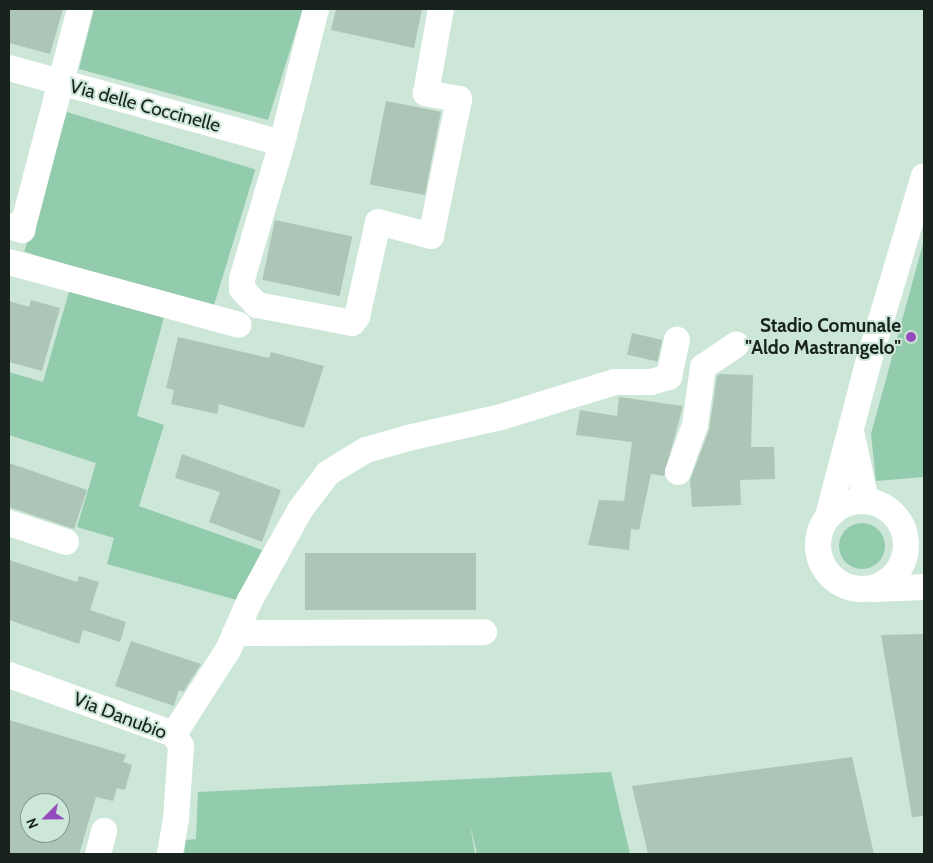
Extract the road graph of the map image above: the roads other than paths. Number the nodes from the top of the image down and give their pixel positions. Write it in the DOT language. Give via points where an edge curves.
graph roads {
  1 [pos="80,9"];
  2 [pos="316,9"];
  3 [pos="441,9"];
  4 [pos="9,68"];
  5 [pos="62,83"];
  6 [pos="282,143"];
  7 [pos="924,176"];
  8 [pos="9,226"];
  9 [pos="9,262"];
  10 [pos="239,325"];
  11 [pos="676,340"];
  12 [pos="736,345"];
  13 [pos="669,377"];
  14 [pos="698,399"];
  15 [pos="851,430"];
  16 [pos="678,472"];
  17 [pos="866,501"];
  18 [pos="828,516"];
  19 [pos="9,524"];
  20 [pos="903,527"];
  21 [pos="66,542"];
  22 [pos="924,550"];
  23 [pos="924,587"];
  24 [pos="869,589"];
  25 [pos="484,632"];
  26 [pos="235,633"];
  27 [pos="9,675"];
  28 [pos="174,734"];
  29 [pos="170,854"];
  1 -- 5 [label="street"];
  2 -- 6 [label="street"];
  3 -- 6 [label="street" via="426,93 460,99 431,236 378,222 357,317 352,323 257,305 242,289 242,279"];
  4 -- 5 [label="street, Via delle Coccinelle"];
  5 -- 6 [label="street, Via delle Coccinelle"];
  5 -- 8 [label="street" via="22,230"];
  7 -- 15 [label="street"];
  9 -- 10 [label="street"];
  11 -- 13 [label="street"];
  12 -- 14 [label="street" via="703,367"];
  13 -- 14 [label="street"];
  13 -- 26 [label="street" via="651,382 614,382 500,416 366,450 328,473 306,502 250,600"];
  14 -- 16 [label="street" via="695,425"];
  15 -- 17 [label="street"];
  15 -- 18 [label="street"];
  17 -- 18 [label="street" via="838,507"];
  17 -- 20 [label="street" via="888,509"];
  18 -- 24 [label="street" via="820,530 818,545 824,566 840,583"];
  19 -- 21 [label="street"];
  20 -- 22 [label="street"];
  20 -- 24 [label="street" via="906,553 902,566 893,577"];
  23 -- 24 [label="street"];
  25 -- 26 [label="street"];
  26 -- 28 [label="street" via="228,650"];
  27 -- 28 [label="street, Via Danubio"];
  28 -- 29 [label="street, Via Danubio" via="181,746"];
}
